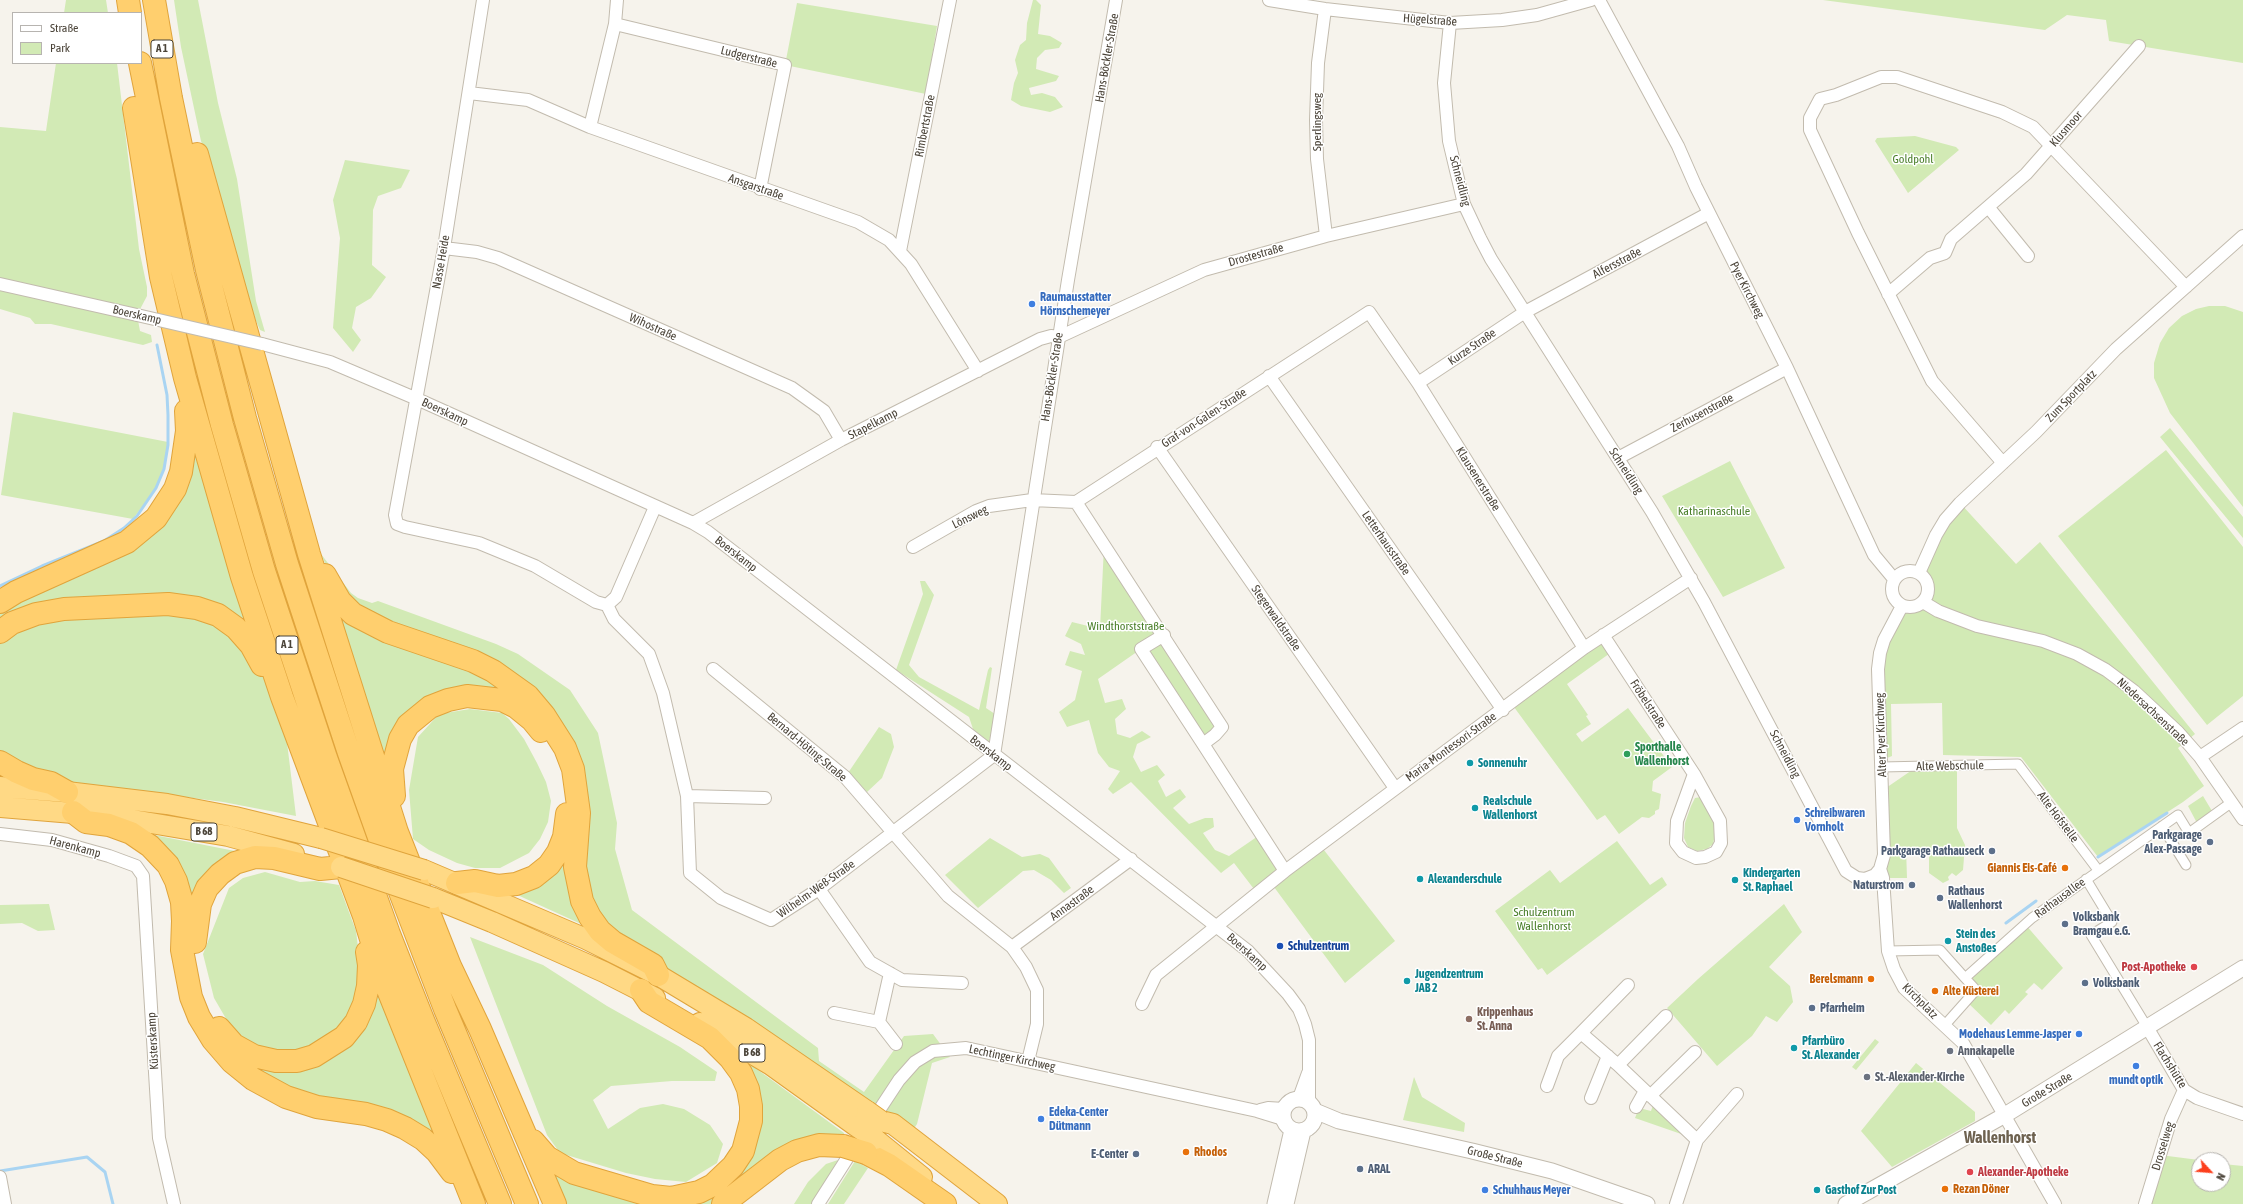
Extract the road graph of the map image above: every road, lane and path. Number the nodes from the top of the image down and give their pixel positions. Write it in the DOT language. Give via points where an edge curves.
graph roads {
  1 [pos="128,0"];
  2 [pos="154,0"];
  3 [pos="483,0"];
  4 [pos="616,0"];
  5 [pos="950,0"];
  6 [pos="1116,0"];
  7 [pos="1269,0"];
  8 [pos="1591,0"];
  9 [pos="1599,0"];
  10 [pos="1325,9"];
  11 [pos="130,12"];
  12 [pos="1450,23"];
  13 [pos="614,24"];
  14 [pos="2139,46"];
  15 [pos="140,65"];
  16 [pos="469,93"];
  17 [pos="171,98"];
  18 [pos="590,127"];
  19 [pos="2052,145"];
  20 [pos="760,189"];
  21 [pos="1464,204"];
  22 [pos="1989,208"];
  23 [pos="1709,213"];
  24 [pos="1326,236"];
  25 [pos="2243,236"];
  26 [pos="444,248"];
  27 [pos="900,251"];
  28 [pos="2028,256"];
  29 [pos="0,284"];
  30 [pos="2186,287"];
  31 [pos="1888,294"];
  32 [pos="1369,312"];
  33 [pos="1525,312"];
  34 [pos="1059,337"];
  35 [pos="1787,368"];
  36 [pos="978,371"];
  37 [pos="1269,376"];
  38 [pos="185,378"];
  39 [pos="1418,383"];
  40 [pos="417,399"];
  41 [pos="841,440"];
  42 [pos="1157,448"];
  43 [pos="1618,458"];
  44 [pos="2003,463"];
  45 [pos="1032,500"];
  46 [pos="1076,502"];
  47 [pos="655,507"];
  48 [pos="692,523"];
  49 [pos="913,547"];
  50 [pos="309,554"];
  51 [pos="1919,573"];
  52 [pos="1691,578"];
  53 [pos="1894,579"];
  54 [pos="0,602"];
  55 [pos="1922,602"];
  56 [pos="607,605"];
  57 [pos="1902,606"];
  58 [pos="0,632"];
  59 [pos="1164,635"];
  60 [pos="1603,635"];
  61 [pos="1584,648"];
  62 [pos="713,669"];
  63 [pos="282,697"];
  64 [pos="1503,710"];
  65 [pos="2243,728"];
  66 [pos="1203,744"];
  67 [pos="994,755"];
  68 [pos="2200,757"];
  69 [pos="0,762"];
  70 [pos="2018,764"];
  71 [pos="1882,767"];
  72 [pos="1694,774"];
  73 [pos="0,787"];
  74 [pos="1395,788"];
  75 [pos="67,792"];
  76 [pos="687,796"];
  77 [pos="765,798"];
  78 [pos="2232,802"];
  79 [pos="0,807"];
  80 [pos="73,812"];
  81 [pos="2243,819"];
  82 [pos="2162,826"];
  83 [pos="894,831"];
  84 [pos="397,832"];
  85 [pos="0,834"];
  86 [pos="1131,859"];
  87 [pos="2186,865"];
  88 [pos="336,866"];
  89 [pos="1880,869"];
  90 [pos="2098,870"];
  91 [pos="1285,871"];
  92 [pos="144,876"];
  93 [pos="2086,880"];
  94 [pos="457,883"];
  95 [pos="819,889"];
  96 [pos="364,916"];
  97 [pos="1218,926"];
  98 [pos="1012,947"];
  99 [pos="1888,951"];
  100 [pos="2243,968"];
  101 [pos="890,973"];
  102 [pos="658,975"];
  103 [pos="1965,978"];
  104 [pos="962,983"];
  105 [pos="1628,984"];
  106 [pos="641,990"];
  107 [pos="1142,1004"];
  108 [pos="834,1013"];
  109 [pos="1666,1016"];
  110 [pos="879,1022"];
  111 [pos="1944,1026"];
  112 [pos="2147,1027"];
  113 [pos="1581,1033"];
  114 [pos="896,1044"];
  115 [pos="1695,1052"];
  116 [pos="1608,1056"];
  117 [pos="1028,1061"];
  118 [pos="1618,1064"];
  119 [pos="1547,1086"];
  120 [pos="2184,1090"];
  121 [pos="1647,1093"];
  122 [pos="1737,1094"];
  123 [pos="1591,1098"];
  124 [pos="1636,1107"];
  125 [pos="2243,1114"];
  126 [pos="1300,1115"];
  127 [pos="2005,1115"];
  128 [pos="519,1123"];
  129 [pos="874,1128"];
  130 [pos="1697,1140"];
  131 [pos="0,1177"];
  132 [pos="471,1198"];
  133 [pos="5,1204"];
  134 [pos="174,1204"];
  135 [pos="500,1204"];
  136 [pos="527,1204"];
  137 [pos="555,1204"];
  138 [pos="723,1204"];
  139 [pos="818,1204"];
  140 [pos="945,1204"];
  141 [pos="956,1204"];
  142 [pos="981,1204"];
  143 [pos="997,1204"];
  144 [pos="1275,1204"];
  145 [pos="1286,1204"];
  146 [pos="1647,1204"];
  147 [pos="1676,1204"];
  148 [pos="1846,1204"];
  149 [pos="2055,1204"];
  150 [pos="2145,1204"];
  1 -- 11 [label="highway"];
  2 -- 17 [label="highway, A 1"];
  3 -- 16 [label="street, Nasse Heide"];
  4 -- 13 [label="street"];
  5 -- 27 [label="street, Rimbertstraße"];
  6 -- 34 [label="street, Hans-Böckler-Straße"];
  7 -- 10 [label="street, Hügelstraße"];
  8 -- 12 [label="street, Hügelstraße" via="1537,15"];
  9 -- 23 [label="street, Pyer Kirchweg" via="1678,146"];
  10 -- 12 [label="street, Hügelstraße"];
  10 -- 24 [label="street, Sperlingsweg" via="1318,63 1316,120 1317,159"];
  12 -- 21 [label="street, Schneidling" via="1444,83 1448,134"];
  13 -- 18 [label="street"];
  13 -- 20 [label="street, Ludgerstraße" via="785,65"];
  14 -- 19 [label="street, Klusmoor"];
  15 -- 38 [label="highway" via="132,95 136,127 159,270"];
  15 -- 135 [label="highway, A 1" via="183,274 264,571 326,758 389,934"];
  16 -- 18 [label="street, Ansgarstraße" via="528,100"];
  16 -- 26 [label="street, Nasse Heide"];
  17 -- 50 [label="highway" via="188,120"];
  17 -- 136 [label="highway, A 1" via="208,270 245,418 319,665 412,926"];
  18 -- 20 [label="street, Ansgarstraße"];
  19 -- 22 [label="street, Klusmoor" via="2026,174"];
  19 -- 30 [label="street"];
  19 -- 31 [label="street" via="2033,127 2002,112 1897,77 1882,77 1820,99 1810,118 1810,130"];
  20 -- 27 [label="street, Ansgarstraße" via="858,222 890,240"];
  21 -- 24 [label="street, Drostestraße"];
  21 -- 33 [label="street, Schneidling" via="1491,259"];
  22 -- 28 [label="street"];
  22 -- 31 [label="street, Klusmoor" via="1951,240 1945,253 1930,258"];
  23 -- 33 [label="street, Alfersstraße"];
  23 -- 35 [label="street, Pyer Kirchweg"];
  24 -- 34 [label="street, Drostestraße" via="1204,270"];
  25 -- 30 [label="street, Zum Sportplatz"];
  26 -- 40 [label="street, Nasse Heide"];
  26 -- 41 [label="street, Wihostraße" via="477,252 498,258 792,388 824,411"];
  27 -- 36 [label="street, Ansgarstraße" via="911,264"];
  29 -- 40 [label="street, Boerskamp, bridge" via="330,362"];
  30 -- 44 [label="street, Zum Sportplatz" via="2116,349"];
  31 -- 44 [label="street" via="1932,381"];
  32 -- 37 [label="street, Graf-von-Galen-Straße"];
  32 -- 39 [label="street, Klausenerstraße"];
  33 -- 39 [label="street, Kurze Straße"];
  33 -- 43 [label="street, Schneidling"];
  34 -- 36 [label="street, Stapelkamp" via="1040,339"];
  34 -- 45 [label="street, Hans-Böckler-Straße"];
  35 -- 43 [label="street, Zerhusenstraße"];
  35 -- 53 [label="street, Pyer Kirchweg" via="1874,555"];
  36 -- 41 [label="street, Stapelkamp"];
  37 -- 42 [label="street, Graf-von-Galen-Straße"];
  37 -- 64 [label="street, Letterhausstraße"];
  38 -- 54 [label="highway" via="185,454 175,489 156,518 127,542 16,592"];
  38 -- 63 [label="highway" via="242,577"];
  39 -- 61 [label="street, Klausenerstraße"];
  40 -- 47 [label="street, Boerskamp"];
  40 -- 56 [label="street, Nasse Heide" via="395,515 397,524 479,543 535,566 596,602"];
  41 -- 48 [label="street, Stapelkamp"];
  42 -- 46 [label="street, Graf-von-Galen-Straße"];
  42 -- 74 [label="street, Stegerwaldstraße"];
  43 -- 52 [label="street, Schneidling"];
  44 -- 51 [label="street, Zum Sportplatz" via="1945,520"];
  45 -- 46 [label="street"];
  45 -- 49 [label="street, Lönsweg" via="989,506 976,511"];
  45 -- 67 [label="street, Hans-Böckler-Straße"];
  46 -- 59 [label="street"];
  47 -- 48 [label="street, Boerskamp"];
  47 -- 56 [label="street" via="616,597"];
  48 -- 67 [label="street, Boerskamp" via="708,532"];
  50 -- 84 [label="highway"];
  50 -- 102 [label="highway" via="319,563 340,601 353,614 388,632 473,661 493,671 528,696 544,715 565,748 573,769 579,813 575,867 582,901 600,931 613,942 653,965"];
  51 -- 53 [label="street" via="1908,570"];
  51 -- 55 [label="street" via="1928,585 1927,594"];
  52 -- 60 [label="street, Maria-Montessori-Straße"];
  52 -- 89 [label="street, Schneidling" via="1846,871 1865,880"];
  53 -- 57 [label="street" via="1891,591"];
  55 -- 57 [label="street" via="1916,606"];
  55 -- 68 [label="street, Niedersachsenstraße" via="1951,617 1977,626 2043,641 2077,654 2106,670 2163,717"];
  56 -- 76 [label="street, Wilhelm-Weß-Straße" via="614,619 648,654 663,694"];
  57 -- 71 [label="street, Alter Pyer Kirchweg" via="1884,640 1878,669"];
  58 -- 63 [label="highway" via="12,623 36,614 64,609 168,604 197,608 218,615 236,628 251,644"];
  59 -- 66 [label="street" via="1222,727 1215,736"];
  59 -- 66 [label="street" via="1141,649"];
  60 -- 61 [label="street, Maria-Montessori-Straße"];
  60 -- 72 [label="street, Fröbelstraße"];
  61 -- 64 [label="street, Maria-Montessori-Straße"];
  62 -- 83 [label="street, Bernard-Höting-Straße" via="846,777"];
  63 -- 96 [label="highway"];
  64 -- 74 [label="street, Maria-Montessori-Straße"];
  65 -- 68 [label="street"];
  66 -- 91 [label="street"];
  67 -- 83 [label="street, Wilhelm-Weß-Straße"];
  67 -- 86 [label="street, Boerskamp"];
  68 -- 78 [label="street, Niedersachsenstraße"];
  69 -- 75 [label="highway" via="17,772 52,783"];
  70 -- 71 [label="street, Alte Webschule"];
  70 -- 90 [label="street, Alte Hofstelle"];
  71 -- 89 [label="street, Alter Pyer Kirchweg" via="1884,856"];
  72 -- 72 [label="street, Fröbelstraße" via="1677,821 1676,843 1683,852 1696,858 1716,852 1721,843 1720,821"];
  73 -- 75 [label="highway, B 68"];
  74 -- 91 [label="street, Maria-Montessori-Straße"];
  75 -- 94 [label="highway, B 68, bridge" via="167,804 247,820 322,838"];
  76 -- 77 [label="street"];
  76 -- 95 [label="street, Wilhelm-Weß-Straße" via="690,873 721,898 771,920"];
  78 -- 81 [label="street, Niedersachsenstraße"];
  78 -- 82 [label="street, Rathausallee" via="2189,833 2178,815"];
  79 -- 80 [label="highway, B 68"];
  80 -- 88 [label="highway, B 68" via="228,836"];
  80 -- 132 [label="highway" via="86,822 109,825 131,833 150,846 168,866 176,881 182,902 182,950 191,996 199,1017 213,1040 232,1062 253,1080 292,1100 317,1107 366,1114 405,1128 437,1152"];
  82 -- 87 [label="street"];
  82 -- 90 [label="street, Rathausallee"];
  83 -- 95 [label="street, Wilhelm-Weß-Straße"];
  83 -- 98 [label="street, Bernard-Höting-Straße" via="948,896"];
  84 -- 94 [label="highway" via="399,820 392,785 394,754 408,725 418,715 448,700 467,696 502,700 532,720 544,735 557,760 563,779 567,820 558,852 534,877 516,884 498,886 475,881"];
  84 -- 128 [label="highway" via="450,966 480,1029"];
  85 -- 92 [label="street, Harenkamp" via="52,840 102,854 136,866"];
  86 -- 97 [label="street, Boerskamp"];
  86 -- 98 [label="street, Annastraße"];
  88 -- 96 [label="highway" via="320,869 274,858 255,857 235,863 220,874 208,888 200,904 194,950 197,976 207,1006 219,1028 234,1045 254,1056 276,1061 297,1061 314,1056 339,1040 356,1022 368,986 369,965 362,932"];
  88 -- 106 [label="highway, B 68, bridge" via="432,898 499,925"];
  89 -- 99 [label="street, Kirchplatz" via="1883,878"];
  90 -- 93 [label="street, Rathausallee"];
  91 -- 97 [label="street, Maria-Montessori-Straße"];
  92 -- 134 [label="street, Küsterskamp" via="159,1131"];
  93 -- 103 [label="street, Rathausallee" via="2032,918"];
  93 -- 112 [label="street" via="2112,922 2091,935"];
  94 -- 102 [label="highway, B 68" via="586,939"];
  95 -- 101 [label="street" via="870,962"];
  96 -- 132 [label="highway" via="401,1026"];
  97 -- 107 [label="street, Maria-Montessori-Straße" via="1156,974"];
  97 -- 126 [label="street, Boerskamp" via="1248,951 1299,1009 1309,1040 1310,1070"];
  98 -- 117 [label="street, Bernard-Höting-Straße" via="1026,967 1037,990 1037,1024"];
  99 -- 103 [label="street" via="1940,950"];
  99 -- 111 [label="street, Kirchplatz" via="1904,988"];
  100 -- 112 [label="street, Große Straße"];
  101 -- 104 [label="street" via="902,980"];
  101 -- 110 [label="street"];
  102 -- 129 [label="highway, B 68" via="752,1032"];
  103 -- 111 [label="street" via="1976,990"];
  105 -- 113 [label="street"];
  106 -- 128 [label="highway" via="650,1002 710,1038 741,1073 748,1089 751,1121 742,1151 729,1171 713,1185 699,1192 671,1198 652,1196 591,1179 560,1167 547,1157"];
  106 -- 129 [label="highway, B 68" via="735,1042 809,1091"];
  108 -- 110 [label="street"];
  109 -- 118 [label="street"];
  110 -- 114 [label="street"];
  111 -- 127 [label="street, Kirchplatz" via="1964,1043"];
  112 -- 120 [label="street, Flachshütte"];
  112 -- 127 [label="street, Große Straße"];
  113 -- 116 [label="street"];
  113 -- 119 [label="street" via="1558,1056"];
  115 -- 121 [label="street"];
  116 -- 118 [label="street"];
  116 -- 123 [label="street"];
  117 -- 126 [label="street, Lechtinger Kirchweg" via="1257,1111"];
  117 -- 139 [label="street, Lechtinger Kirchweg" via="966,1048 933,1051 914,1062 899,1080"];
  118 -- 121 [label="street"];
  120 -- 125 [label="street, Flachshütte" via="2197,1098"];
  120 -- 150 [label="street, Drosselweg" via="2171,1119"];
  121 -- 124 [label="street"];
  121 -- 130 [label="street"];
  122 -- 130 [label="street"];
  126 -- 144 [label="street"];
  126 -- 145 [label="street"];
  126 -- 146 [label="street, Große Straße" via="1545,1169"];
  127 -- 148 [label="street, Große Straße"];
  127 -- 149 [label="street, Kirchplatz"];
  128 -- 137 [label="highway"];
  129 -- 138 [label="highway, bridge" via="843,1146 819,1145 797,1150"];
  129 -- 140 [label="highway" via="889,1165"];
  129 -- 141 [label="highway, B 68"];
  129 -- 142 [label="highway, B 68"];
  129 -- 143 [label="highway" via="893,1124"];
  130 -- 147 [label="street"];
  131 -- 133 [label="street"];
}
